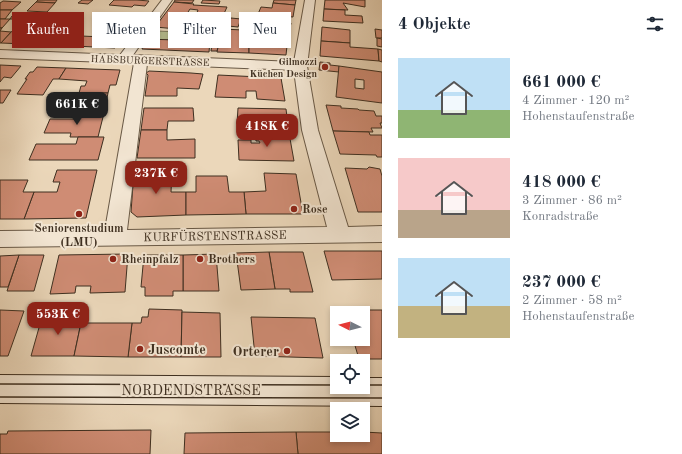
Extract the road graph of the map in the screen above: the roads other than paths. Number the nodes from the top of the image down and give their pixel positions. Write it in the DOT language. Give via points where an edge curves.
graph roads {
  1 [pos="167,0"];
  2 [pos="310,0"];
  3 [pos="0,54"];
  4 [pos="124,59"];
  5 [pos="141,60"];
  6 [pos="300,66"];
  7 [pos="339,234"];
  8 [pos="382,234"];
  9 [pos="115,238"];
  10 [pos="0,239"];
  11 [pos="0,389"];
  12 [pos="382,392"];
  1 -- 4 [label="street"];
  2 -- 6 [label="street"];
  3 -- 4 [label="street, HABSBURGERSTRASSE"];
  4 -- 5 [label="street, HABSBURGERSTRASSE"];
  5 -- 6 [label="street, HABSBURGERSTRASSE"];
  5 -- 9 [label="street"];
  6 -- 7 [label="street" via="310,130"];
  7 -- 8 [label="street, KURFÜRSTENSTRASSE"];
  7 -- 9 [label="street, KURFÜRSTENSTRASSE"];
  9 -- 10 [label="street, KURFÜRSTENSTRASSE"];
  11 -- 12 [label="main road, NORDENDSTRASSE"];
}
